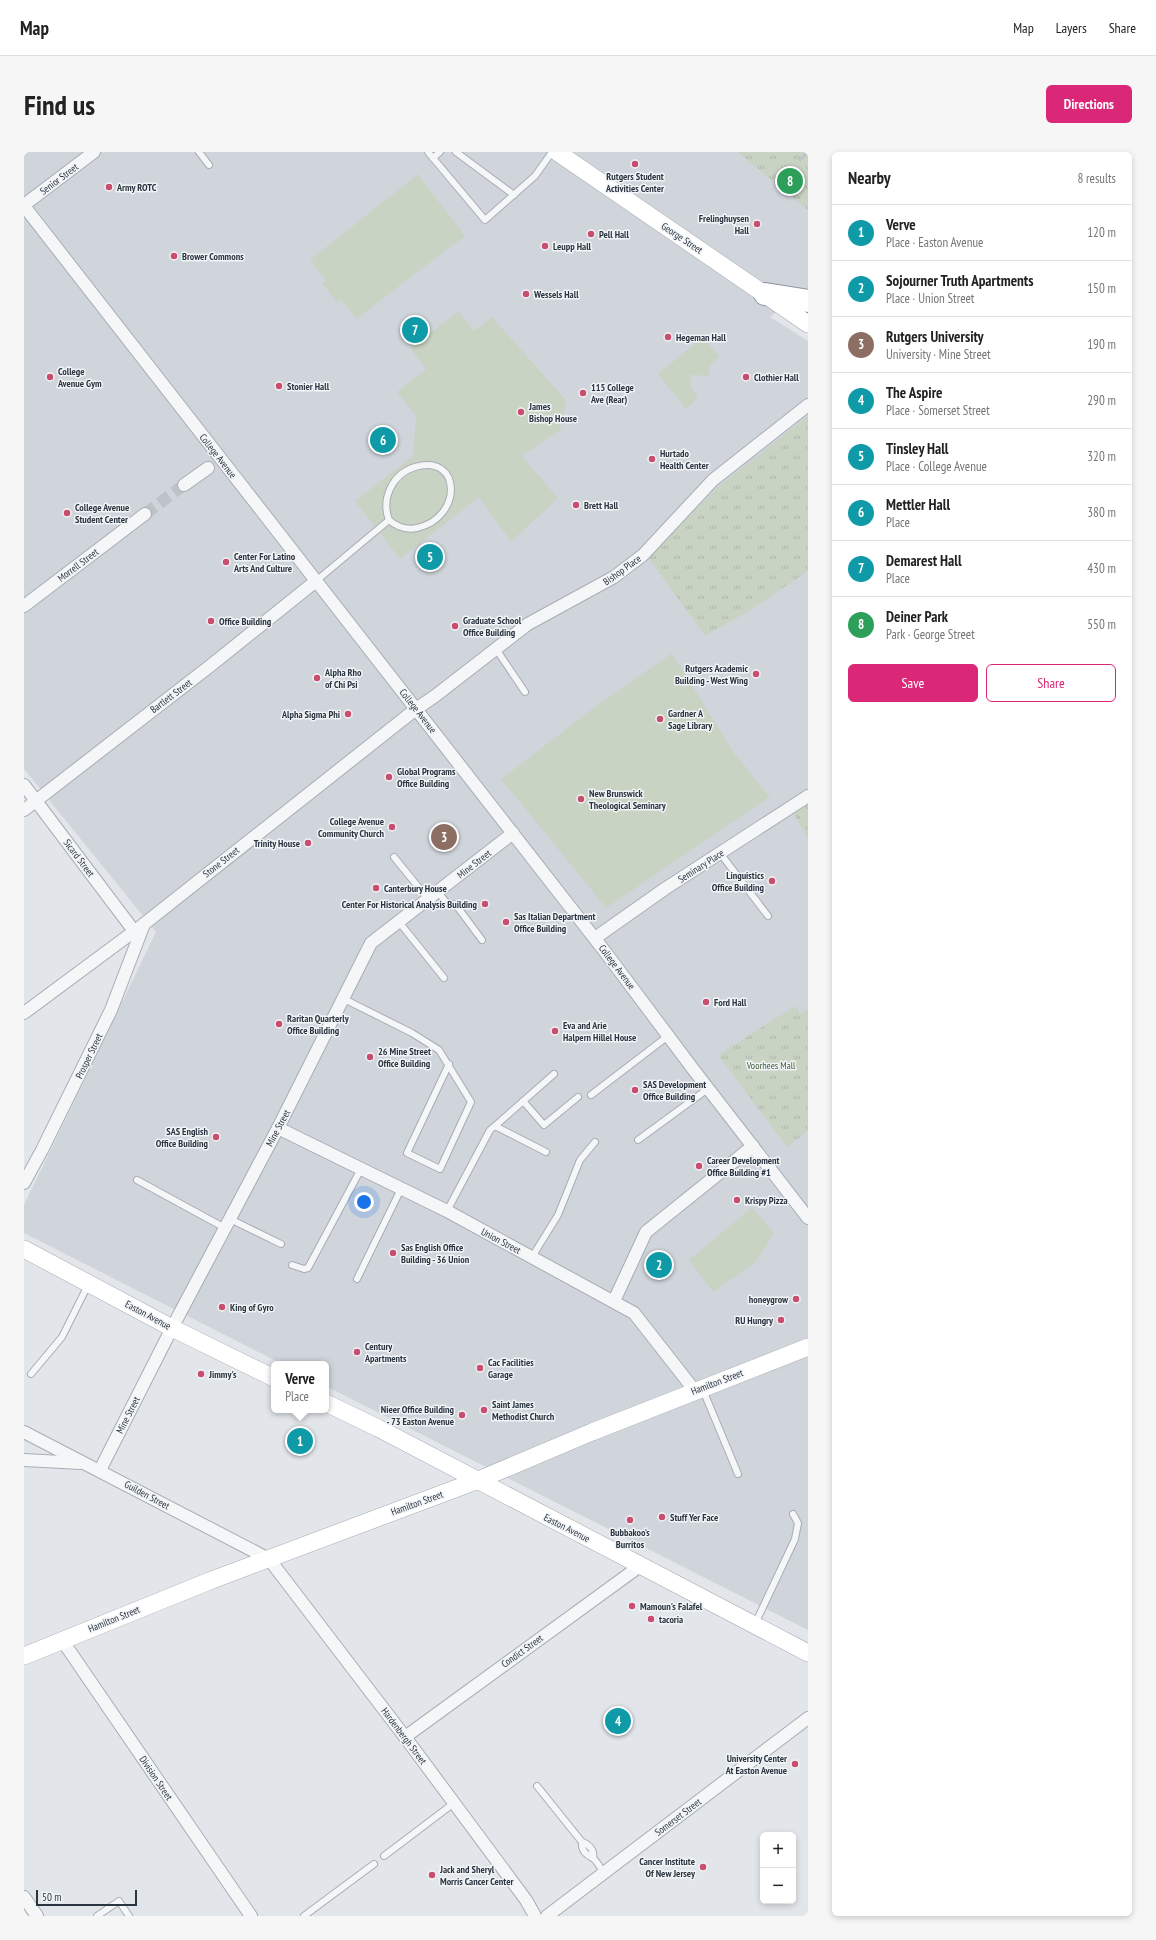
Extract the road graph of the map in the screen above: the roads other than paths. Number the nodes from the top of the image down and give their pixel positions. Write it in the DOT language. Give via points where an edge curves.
graph roads {
  1 [pos="94,152"];
  2 [pos="199,152"];
  3 [pos="428,152"];
  4 [pos="440,152"];
  5 [pos="456,152"];
  6 [pos="552,152"];
  7 [pos="556,152"];
  8 [pos="433,158"];
  9 [pos="209,165"];
  10 [pos="514,195"];
  11 [pos="24,206"];
  12 [pos="765,294"];
  13 [pos="808,301"];
  14 [pos="808,324"];
  15 [pos="808,405"];
  16 [pos="208,468"];
  17 [pos="184,485"];
  18 [pos="145,514"];
  19 [pos="389,520"];
  20 [pos="316,581"];
  21 [pos="24,605"];
  22 [pos="496,649"];
  23 [pos="525,692"];
  24 [pos="416,709"];
  25 [pos="24,785"];
  26 [pos="808,796"];
  27 [pos="36,800"];
  28 [pos="24,810"];
  29 [pos="513,833"];
  30 [pos="720,853"];
  31 [pos="394,857"];
  32 [pos="433,896"];
  33 [pos="768,916"];
  34 [pos="399,922"];
  35 [pos="139,927"];
  36 [pos="595,938"];
  37 [pos="482,940"];
  38 [pos="444,978"];
  39 [pos="342,998"];
  40 [pos="24,1013"];
  41 [pos="668,1036"];
  42 [pos="449,1064"];
  43 [pos="554,1074"];
  44 [pos="708,1088"];
  45 [pos="591,1095"];
  46 [pos="578,1097"];
  47 [pos="524,1100"];
  48 [pos="495,1126"];
  49 [pos="278,1128"];
  50 [pos="638,1140"];
  51 [pos="595,1142"];
  52 [pos="753,1146"];
  53 [pos="546,1152"];
  54 [pos="361,1169"];
  55 [pos="137,1180"];
  56 [pos="24,1183"];
  57 [pos="401,1189"];
  58 [pos="447,1212"];
  59 [pos="808,1218"];
  60 [pos="227,1224"];
  61 [pos="281,1244"];
  62 [pos="24,1249"];
  63 [pos="532,1257"];
  64 [pos="292,1265"];
  65 [pos="357,1279"];
  66 [pos="89,1284"];
  67 [pos="614,1301"];
  68 [pos="172,1328"];
  69 [pos="808,1347"];
  70 [pos="31,1374"];
  71 [pos="271,1377"];
  72 [pos="698,1390"];
  73 [pos="329,1404"];
  74 [pos="24,1432"];
  75 [pos="24,1460"];
  76 [pos="86,1463"];
  77 [pos="100,1470"];
  78 [pos="738,1474"];
  79 [pos="476,1481"];
  80 [pos="793,1514"];
  81 [pos="269,1558"];
  82 [pos="640,1566"];
  83 [pos="754,1625"];
  84 [pos="62,1640"];
  85 [pos="808,1653"];
  86 [pos="24,1656"];
  87 [pos="808,1718"];
  88 [pos="405,1737"];
  89 [pos="537,1786"];
  90 [pos="454,1803"];
  91 [pos="384,1856"];
  92 [pos="374,1864"];
  93 [pos="604,1873"];
  94 [pos="24,1897"];
  95 [pos="37,1916"];
  96 [pos="97,1916"];
  97 [pos="129,1916"];
  98 [pos="251,1916"];
  99 [pos="304,1916"];
  100 [pos="535,1916"];
  101 [pos="547,1916"];
  1 -- 11 [label="street, Senior Street"];
  2 -- 9 [label="lane"];
  3 -- 8 [label="lane"];
  4 -- 8 [label="lane"];
  5 -- 10 [label="lane"];
  6 -- 10 [label="lane" via="535,176"];
  7 -- 12 [label="street, George Street"];
  8 -- 10 [label="lane" via="485,220"];
  11 -- 20 [label="street, College Avenue"];
  12 -- 13 [label="highway"];
  12 -- 14 [label="street, George Street"];
  15 -- 22 [label="street, Bishop Place" via="713,480 643,555 614,577 528,624"];
  16 -- 17 [label="street"];
  18 -- 21 [label="street, Morrell Street"];
  19 -- 19 [label="lane" via="395,525 414,529 433,523 450,501 448,476 442,469 433,466 416,467 406,472 395,482 387,496"];
  19 -- 20 [label="lane"];
  20 -- 24 [label="street, College Avenue"];
  20 -- 27 [label="street, Bartlett Street"];
  22 -- 23 [label="lane"];
  22 -- 24 [label="street, Bishop Place"];
  24 -- 29 [label="street, College Avenue"];
  24 -- 35 [label="street, Stone Street"];
  25 -- 27 [label="street, Sicard Street"];
  26 -- 30 [label="street, Seminary Place"];
  27 -- 28 [label="street, Bartlett Street"];
  27 -- 35 [label="street, Sicard Street"];
  29 -- 32 [label="street, Mine Street"];
  29 -- 36 [label="street, College Avenue"];
  30 -- 33 [label="lane"];
  30 -- 36 [label="street, Seminary Place"];
  31 -- 32 [label="lane"];
  32 -- 34 [label="street, Mine Street"];
  32 -- 37 [label="lane" via="456,905"];
  34 -- 38 [label="lane"];
  34 -- 39 [label="street, Mine Street" via="371,943"];
  35 -- 40 [label="street, Stone Street"];
  35 -- 56 [label="street, Prosper Street" via="112,1010"];
  36 -- 41 [label="street, College Avenue"];
  39 -- 42 [label="lane" via="412,1033 439,1050"];
  39 -- 49 [label="street, Mine Street"];
  41 -- 44 [label="street, College Avenue"];
  41 -- 45 [label="lane"];
  42 -- 42 [label="lane" via="471,1102 440,1169 407,1153"];
  43 -- 47 [label="lane"];
  44 -- 50 [label="lane"];
  44 -- 52 [label="street, College Avenue"];
  46 -- 47 [label="lane" via="544,1125"];
  47 -- 48 [label="lane"];
  48 -- 53 [label="lane"];
  48 -- 58 [label="lane" via="490,1130"];
  49 -- 54 [label="street, Union Street"];
  49 -- 60 [label="street, Mine Street"];
  51 -- 63 [label="lane" via="580,1160 558,1215"];
  52 -- 59 [label="street, College Avenue"];
  52 -- 67 [label="street" via="646,1232"];
  54 -- 57 [label="street, Union Street"];
  54 -- 64 [label="lane" via="308,1268"];
  55 -- 60 [label="lane"];
  57 -- 58 [label="street, Union Street"];
  57 -- 65 [label="lane"];
  58 -- 63 [label="street, Union Street"];
  60 -- 61 [label="lane"];
  60 -- 68 [label="street, Mine Street"];
  62 -- 66 [label="street, Easton Avenue"];
  63 -- 67 [label="street, Union Street"];
  66 -- 68 [label="street, Easton Avenue"];
  66 -- 70 [label="lane" via="62,1337"];
  67 -- 72 [label="street, Union Street" via="634,1313"];
  68 -- 71 [label="street, Easton Avenue"];
  68 -- 77 [label="street, Mine Street"];
  69 -- 72 [label="street, Hamilton Street"];
  72 -- 78 [label="lane"];
  72 -- 79 [label="street, Hamilton Street"];
  73 -- 79 [label="street, Easton Avenue"];
  74 -- 76 [label="street, Guilden Street"];
  75 -- 76 [label="street"];
  76 -- 77 [label="street, Guilden Street"];
  77 -- 81 [label="street, Guilden Street"];
  79 -- 81 [label="street, Hamilton Street"];
  79 -- 82 [label="street, Easton Avenue"];
  80 -- 83 [label="lane" via="798,1523 795,1539"];
  81 -- 84 [label="street, Hamilton Street"];
  81 -- 88 [label="street, Hardenbergh Street"];
  82 -- 83 [label="street, Easton Avenue"];
  82 -- 88 [label="street, Condict Street"];
  83 -- 85 [label="street, Easton Avenue"];
  84 -- 86 [label="street, Hamilton Street"];
  84 -- 98 [label="street, Division Street"];
  87 -- 93 [label="street, Somerset Street"];
  88 -- 90 [label="street, Hardenbergh Street"];
  89 -- 93 [label="lane" via="582,1842 587,1856 593,1858"];
  90 -- 91 [label="lane"];
  90 -- 100 [label="street, Hardenbergh Street" via="526,1900"];
  92 -- 99 [label="lane"];
  93 -- 101 [label="street, Somerset Street"];
  94 -- 95 [label="street"];
  96 -- 97 [label="lane" via="119,1901"];
}
